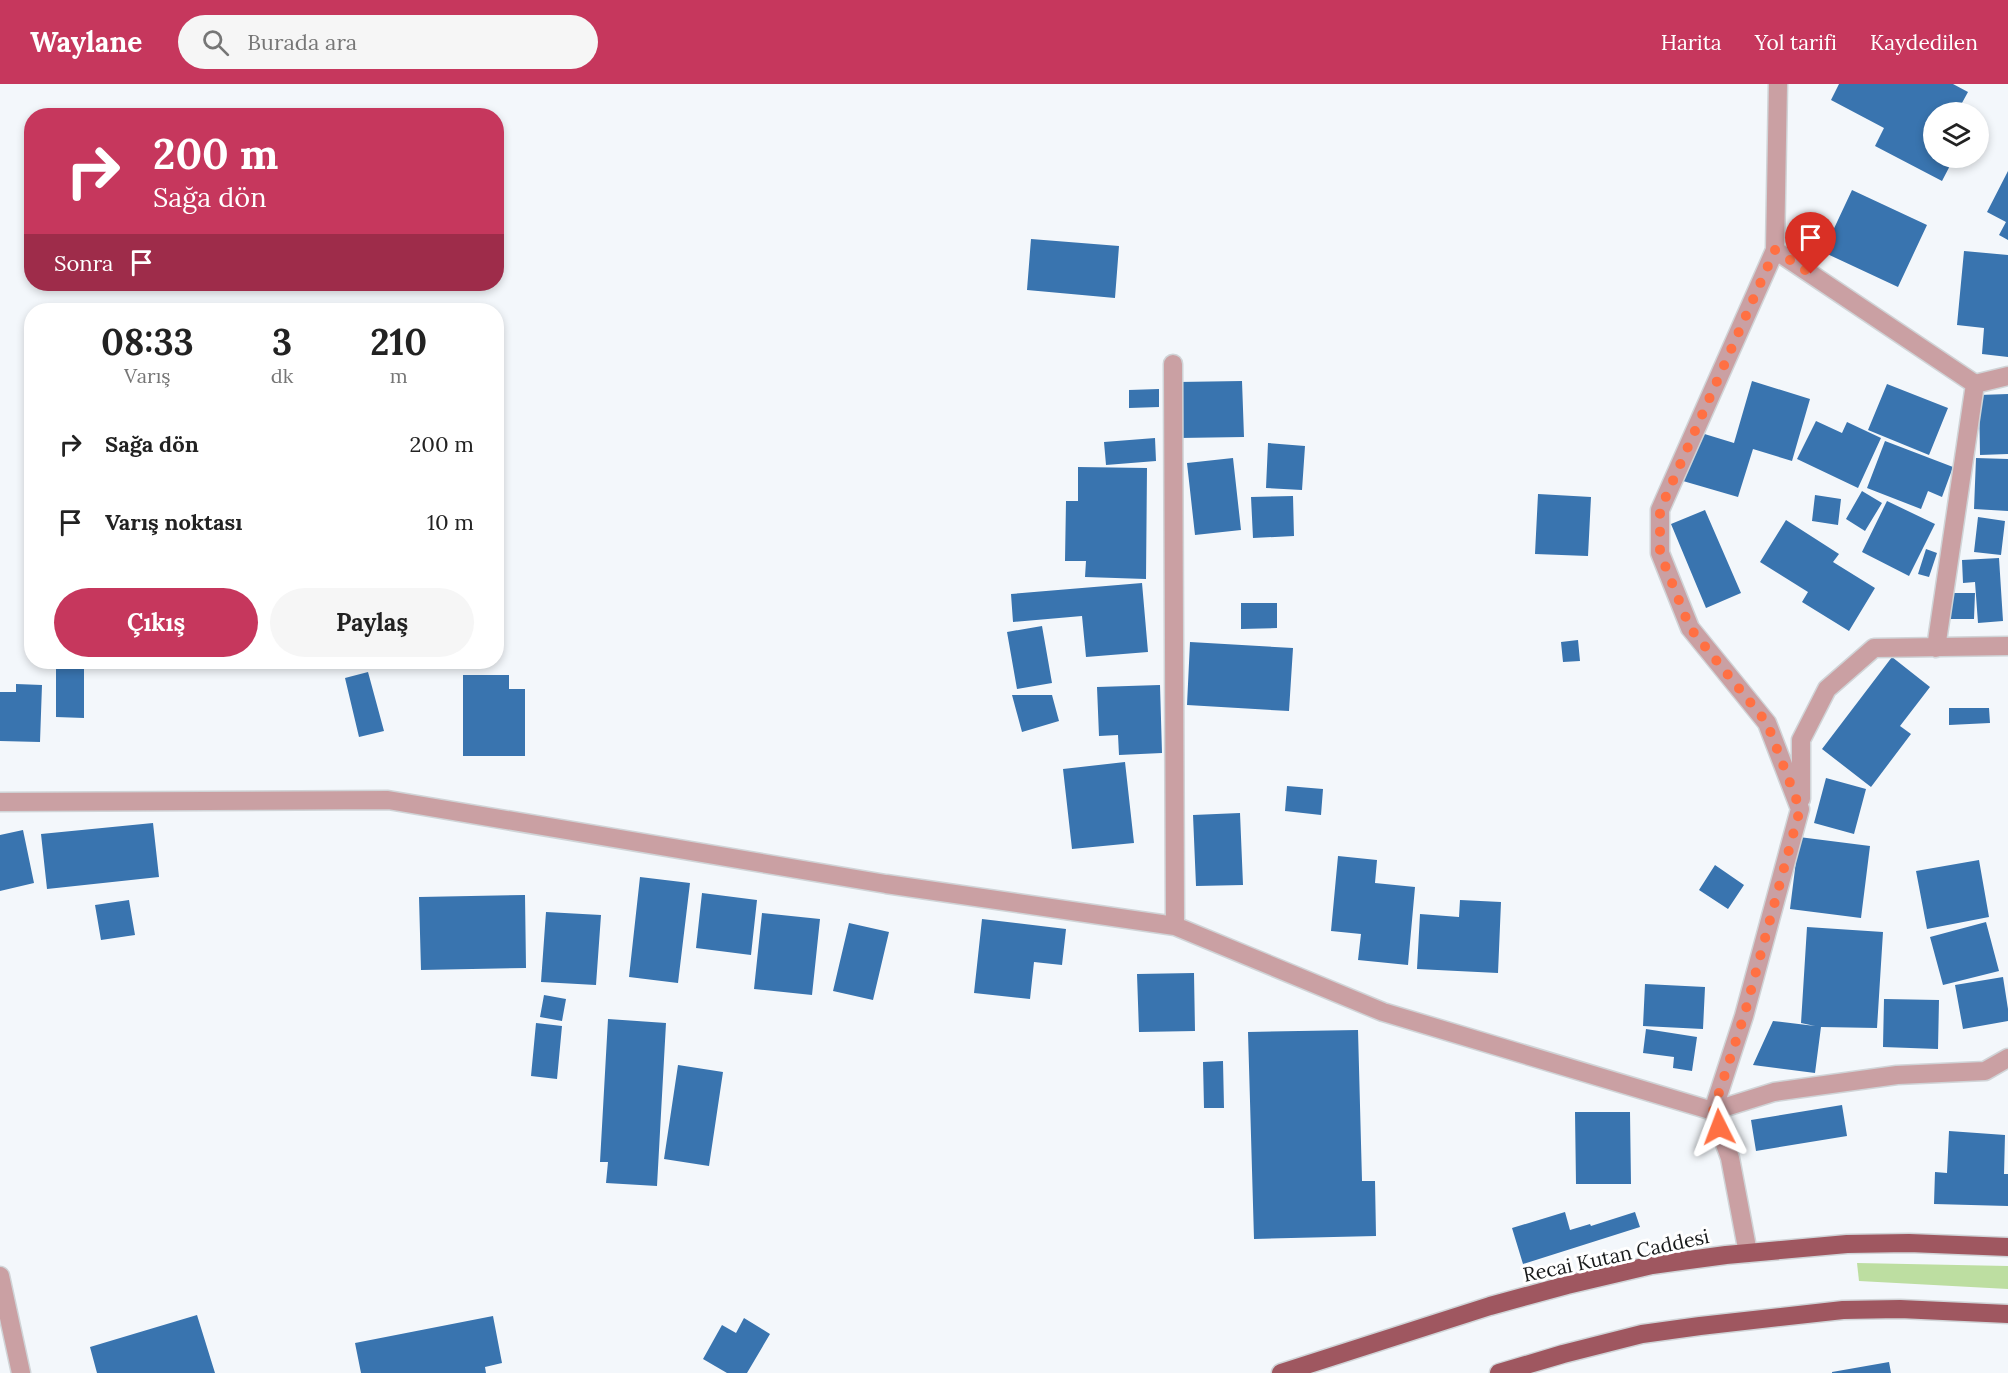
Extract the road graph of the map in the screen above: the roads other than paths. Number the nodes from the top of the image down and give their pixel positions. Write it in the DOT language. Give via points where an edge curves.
graph roads {
  1 [pos="1778,84"];
  2 [pos="1775,250"];
  3 [pos="1173,364"];
  4 [pos="2008,376"];
  5 [pos="1975,384"];
  6 [pos="2008,646"];
  7 [pos="1936,648"];
  8 [pos="0,802"];
  9 [pos="1800,809"];
  10 [pos="1175,926"];
  11 [pos="2008,1058"];
  12 [pos="1713,1111"];
  13 [pos="2008,1247"];
  14 [pos="1748,1253"];
  15 [pos="0,1276"];
  16 [pos="2008,1314"];
  17 [pos="21,1373"];
  18 [pos="1281,1373"];
  19 [pos="1499,1373"];
  1 -- 2 [label="street"];
  2 -- 5 [label="street"];
  2 -- 9 [label="street" via="1660,510 1660,553 1690,628 1767,723"];
  3 -- 10 [label="street"];
  4 -- 5 [label="street"];
  5 -- 7 [label="street"];
  6 -- 7 [label="street"];
  7 -- 9 [label="street" via="1874,648 1827,689 1802,740"];
  8 -- 10 [label="street" via="388,800 886,884"];
  9 -- 12 [label="street" via="1744,1016"];
  10 -- 12 [label="street" via="1383,1012"];
  11 -- 12 [label="street" via="1985,1071 1897,1075 1774,1092"];
  12 -- 14 [label="street" via="1730,1158"];
  13 -- 14 [label="main road, Recai Kutan Caddesi" via="1847,1244"];
  14 -- 18 [label="main road, Recai Kutan Caddesi" via="1652,1265 1567,1285"];
  15 -- 17 [label="street"];
  16 -- 19 [label="main road" via="1900,1308 1712,1324 1642,1334"];
}
